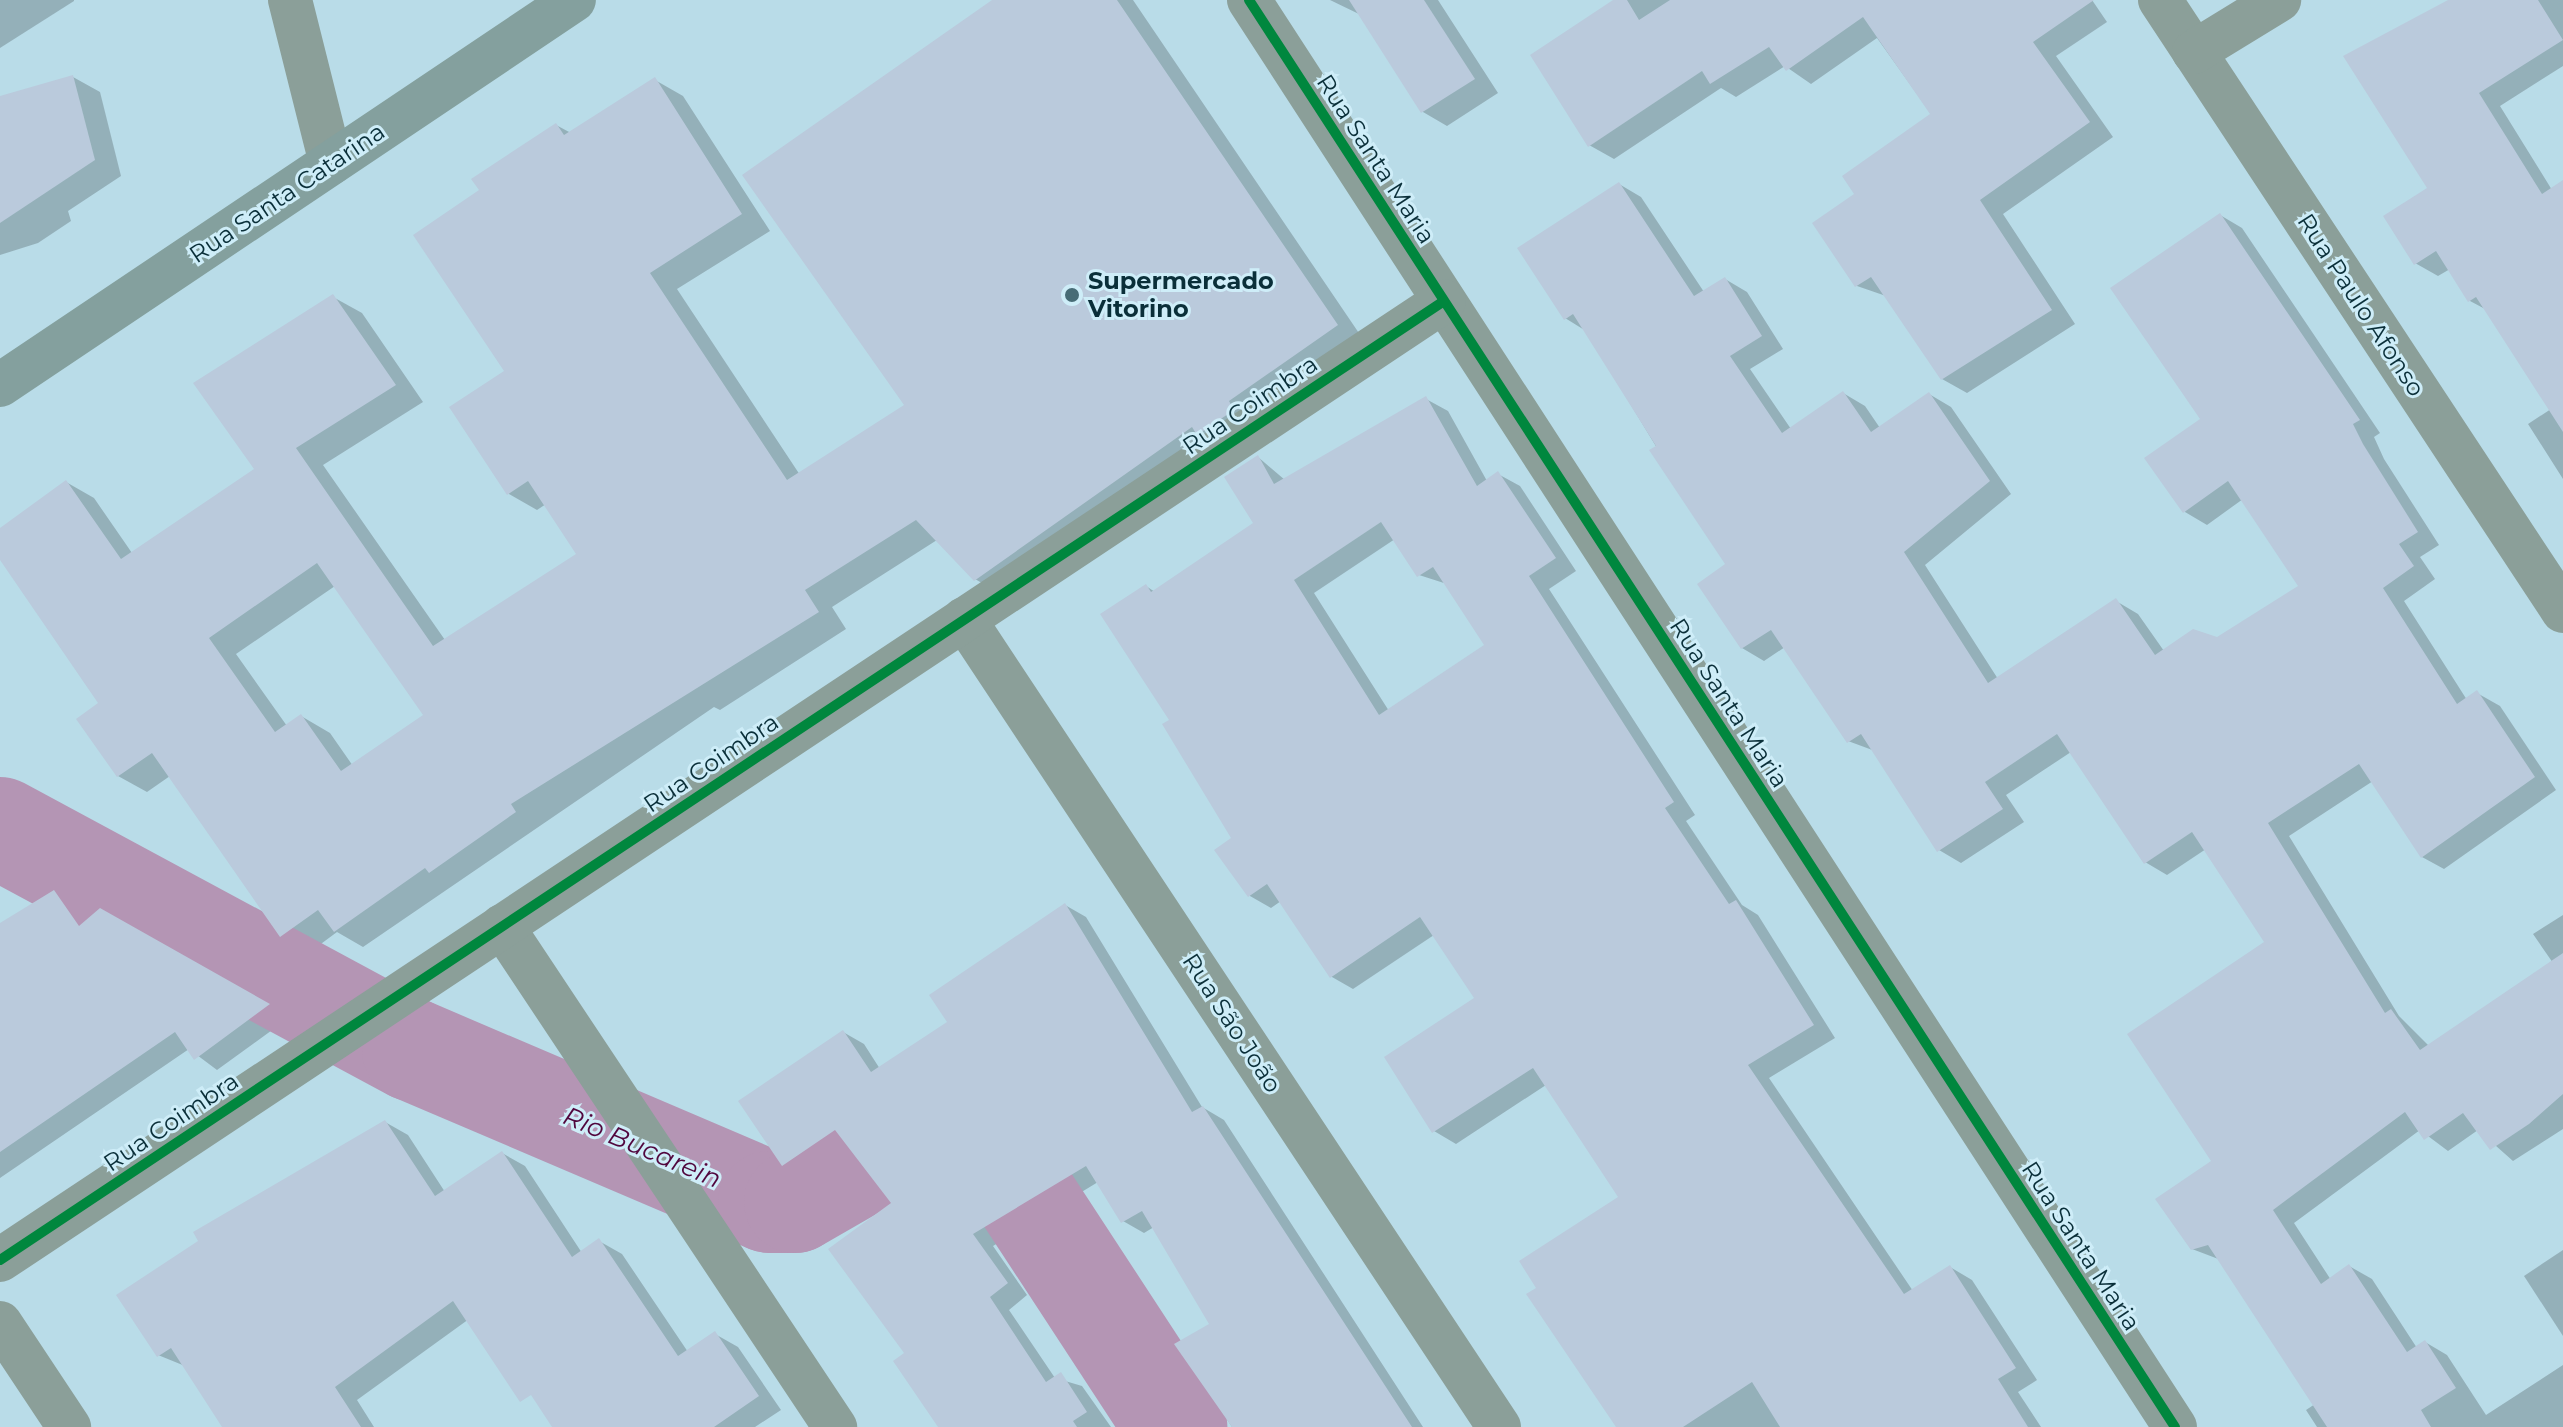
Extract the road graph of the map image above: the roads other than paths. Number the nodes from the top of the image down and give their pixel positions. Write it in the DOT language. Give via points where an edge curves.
graph roads {
  1 [pos="290,0"];
  2 [pos="574,0"];
  3 [pos="1249,0"];
  4 [pos="2160,0"];
  5 [pos="2279,0"];
  6 [pos="2194,52"];
  7 [pos="331,163"];
  8 [pos="1444,301"];
  9 [pos="0,385"];
  10 [pos="2563,611"];
  11 [pos="964,619"];
  12 [pos="502,926"];
  13 [pos="0,1260"];
  14 [pos="0,1323"];
  15 [pos="69,1427"];
  16 [pos="835,1427"];
  17 [pos="1499,1427"];
  18 [pos="2175,1427"];
  1 -- 7 [label="street"];
  2 -- 7 [label="main road, Rua Santa Catarina"];
  3 -- 8 [label="street, Rua Santa Maria"];
  4 -- 6 [label="street, Rua Paulo Afonso"];
  5 -- 6 [label="street"];
  6 -- 10 [label="street, Rua Paulo Afonso"];
  7 -- 9 [label="main road, Rua Santa Catarina"];
  8 -- 11 [label="street, Rua Coimbra"];
  8 -- 18 [label="street, Rua Santa Maria"];
  11 -- 12 [label="street, Rua Coimbra"];
  11 -- 17 [label="street, Rua São João"];
  12 -- 13 [label="street, Rua Coimbra"];
  12 -- 16 [label="street"];
  14 -- 15 [label="street"];
}
